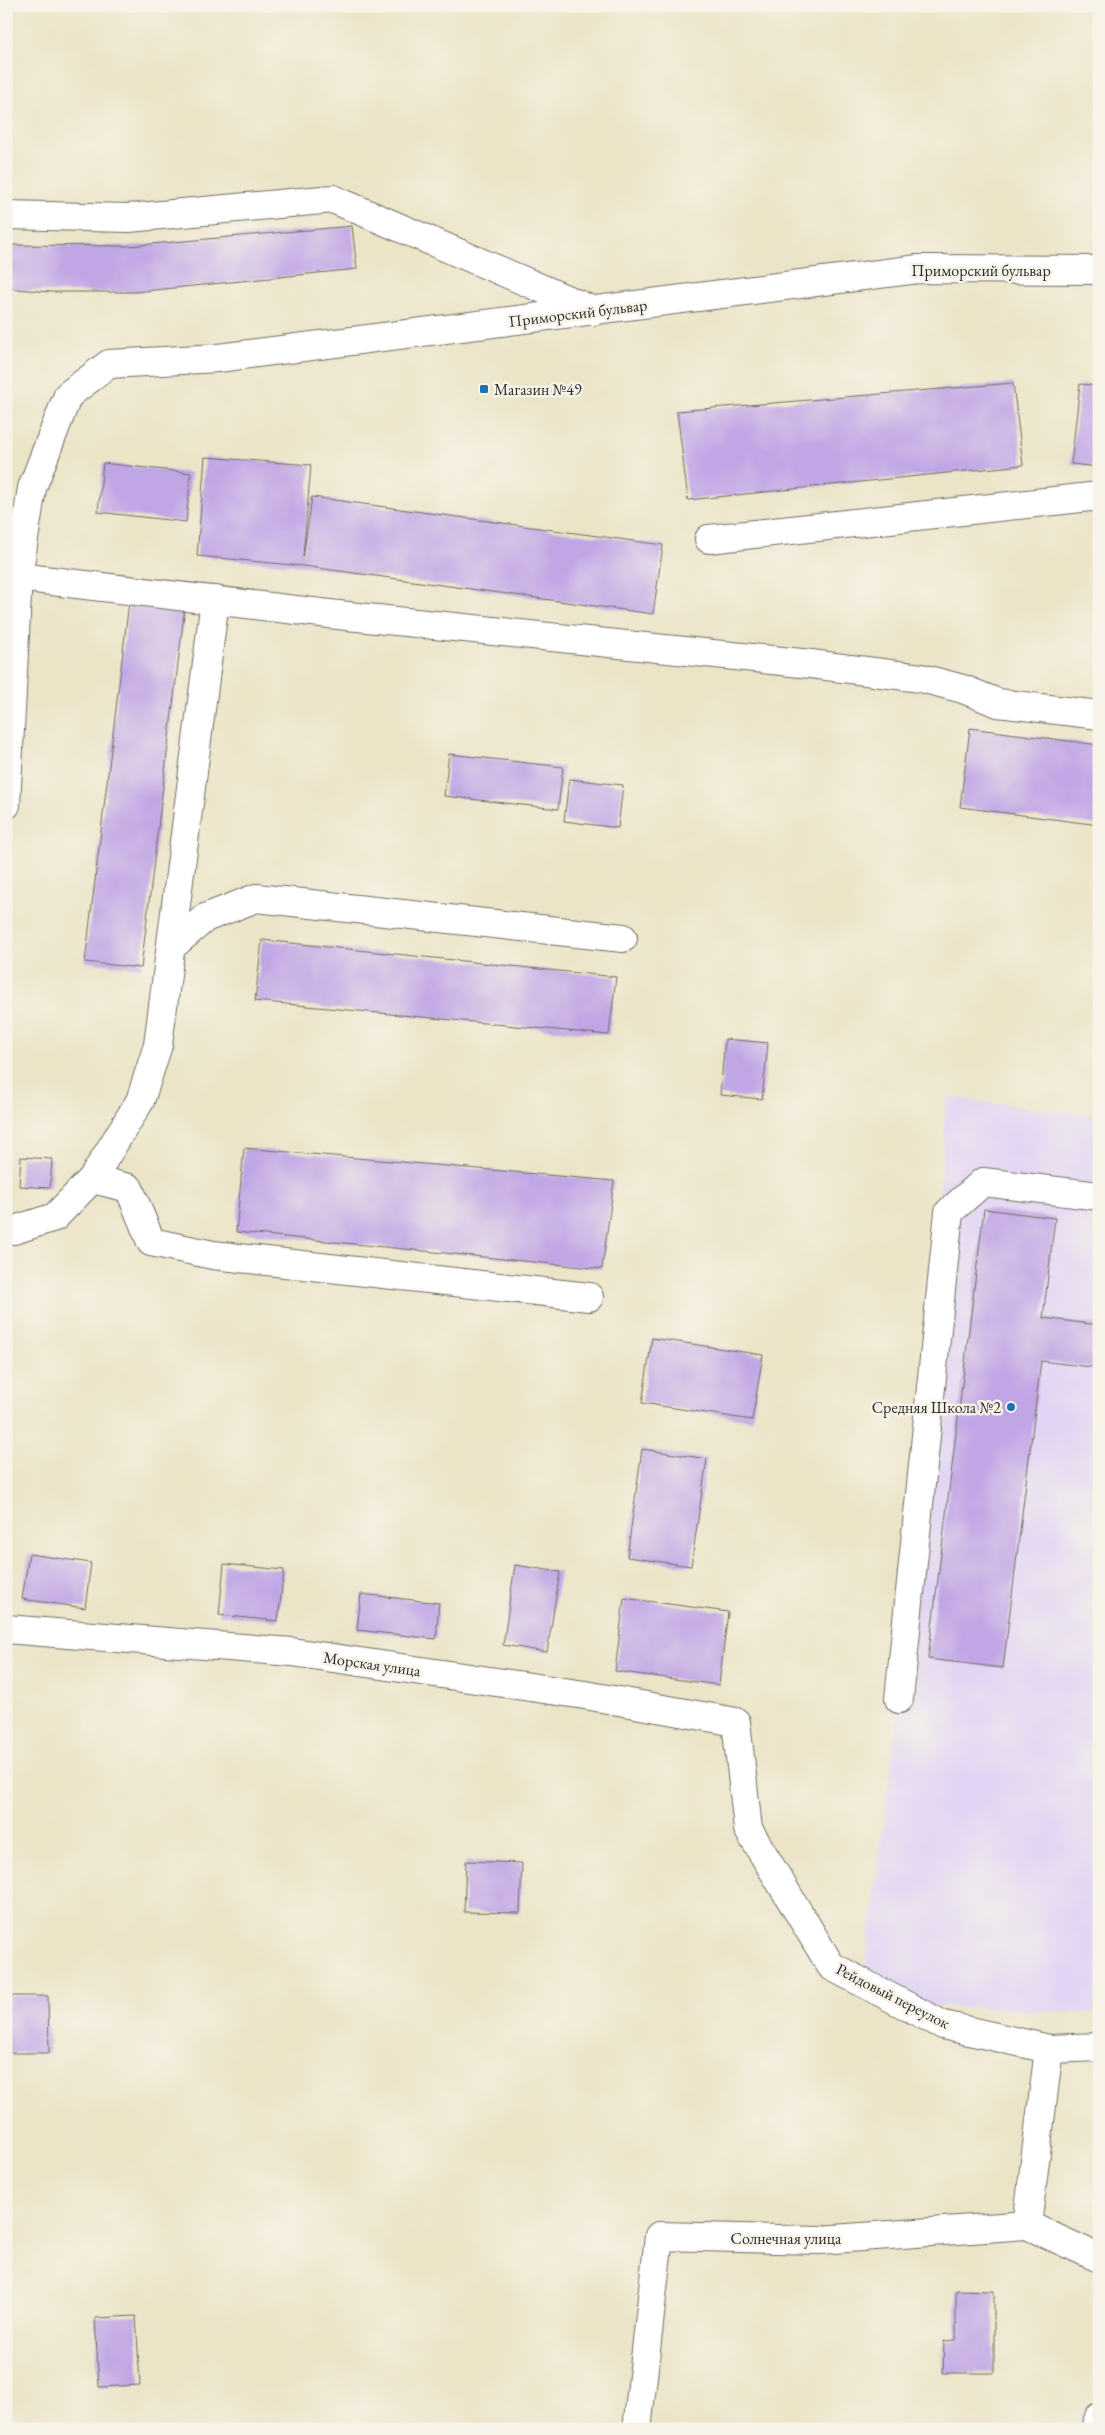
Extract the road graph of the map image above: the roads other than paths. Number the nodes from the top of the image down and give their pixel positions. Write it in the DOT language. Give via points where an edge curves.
graph roads {
  1 [pos="6,215"];
  2 [pos="1099,270"];
  3 [pos="594,311"];
  4 [pos="1099,496"];
  5 [pos="710,539"];
  6 [pos="18,577"];
  7 [pos="215,600"];
  8 [pos="11,624"];
  9 [pos="1099,715"];
  10 [pos="6,804"];
  11 [pos="623,938"];
  12 [pos="171,947"];
  13 [pos="92,1179"];
  14 [pos="1099,1196"];
  15 [pos="6,1230"];
  16 [pos="588,1297"];
  17 [pos="6,1629"];
  18 [pos="899,1699"];
  19 [pos="736,1722"];
  20 [pos="1099,2047"];
  21 [pos="1049,2050"];
  22 [pos="1027,2225"];
  23 [pos="1099,2258"];
  24 [pos="1099,2417"];
  25 [pos="637,2429"];
  26 [pos="1096,2429"];
  1 -- 3 [label="street" via="129,218 333,199"];
  2 -- 3 [label="street, Приморский бульвар" via="918,268"];
  3 -- 6 [label="street, Приморский бульвар" via="218,358 109,364 68,395 32,488"];
  4 -- 5 [label="street"];
  6 -- 7 [label="street"];
  6 -- 8 [label="street"];
  7 -- 9 [label="street" via="829,666 921,678 963,689 998,703"];
  7 -- 12 [label="street"];
  8 -- 10 [label="street"];
  11 -- 12 [label="street" via="256,898 205,918"];
  12 -- 13 [label="street" via="158,1045 140,1101"];
  13 -- 15 [label="street" via="55,1217"];
  13 -- 16 [label="street" via="129,1188 151,1242 213,1255"];
  14 -- 18 [label="street" via="983,1182 949,1212"];
  17 -- 19 [label="street, Морская улица" via="292,1652 585,1694"];
  19 -- 21 [label="street, Рейдовый переулок" via="748,1830 831,1966 943,2025"];
  20 -- 21 [label="street, Рейдовый переулок"];
  21 -- 22 [label="street"];
  22 -- 23 [label="street, Солнечная улица"];
  22 -- 25 [label="street, Солнечная улица" via="820,2240 659,2236"];
  24 -- 26 [label="street"];
}
